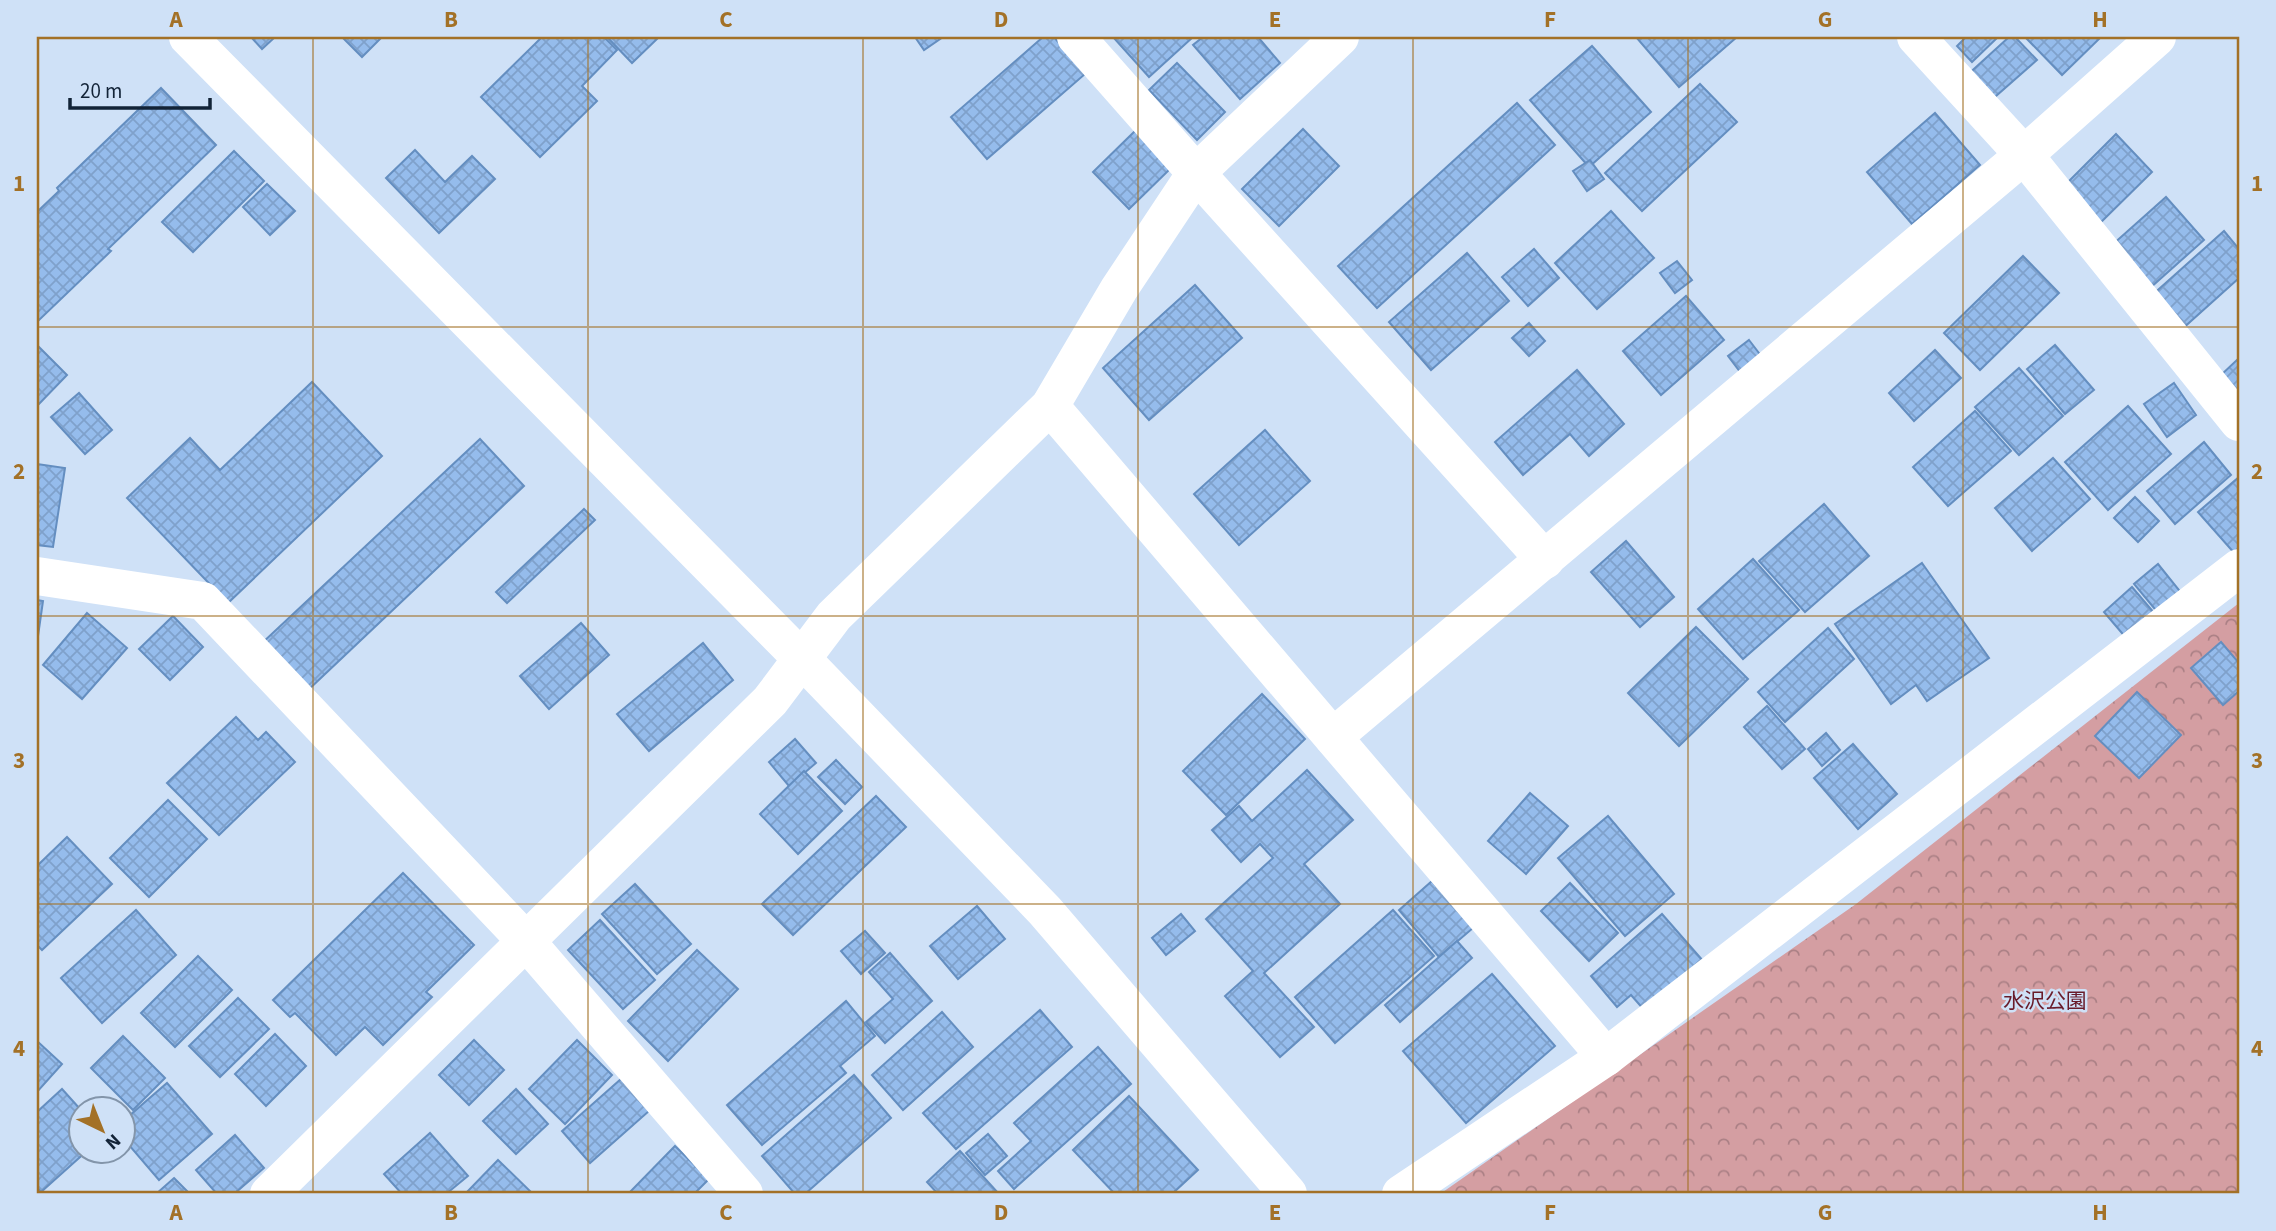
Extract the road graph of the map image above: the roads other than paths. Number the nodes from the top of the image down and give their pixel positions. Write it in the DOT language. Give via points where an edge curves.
graph roads {
  1 [pos="188,37"];
  2 [pos="1076,37"];
  3 [pos="1340,37"];
  4 [pos="1916,37"];
  5 [pos="2157,37"];
  6 [pos="2024,155"];
  7 [pos="1196,173"];
  8 [pos="1049,405"];
  9 [pos="2239,422"];
  10 [pos="1545,560"];
  11 [pos="2239,568"];
  12 [pos="37,576"];
  13 [pos="802,659"];
  14 [pos="1333,737"];
  15 [pos="525,940"];
  16 [pos="1606,1057"];
  17 [pos="269,1194"];
  18 [pos="744,1194"];
  19 [pos="1288,1194"];
  20 [pos="1401,1194"];
  1 -- 13 [label="street"];
  2 -- 7 [label="street"];
  3 -- 7 [label="street"];
  4 -- 6 [label="street"];
  5 -- 6 [label="street"];
  6 -- 9 [label="street"];
  6 -- 10 [label="street"];
  7 -- 8 [label="street"];
  7 -- 10 [label="street"];
  8 -- 13 [label="street" via="834,616"];
  8 -- 14 [label="street"];
  10 -- 14 [label="street"];
  11 -- 16 [label="street"];
  12 -- 15 [label="street" via="203,601"];
  13 -- 15 [label="street" via="770,701"];
  13 -- 19 [label="street" via="1045,911"];
  14 -- 16 [label="street"];
  15 -- 17 [label="street"];
  15 -- 18 [label="street"];
  16 -- 20 [label="street"];
}
